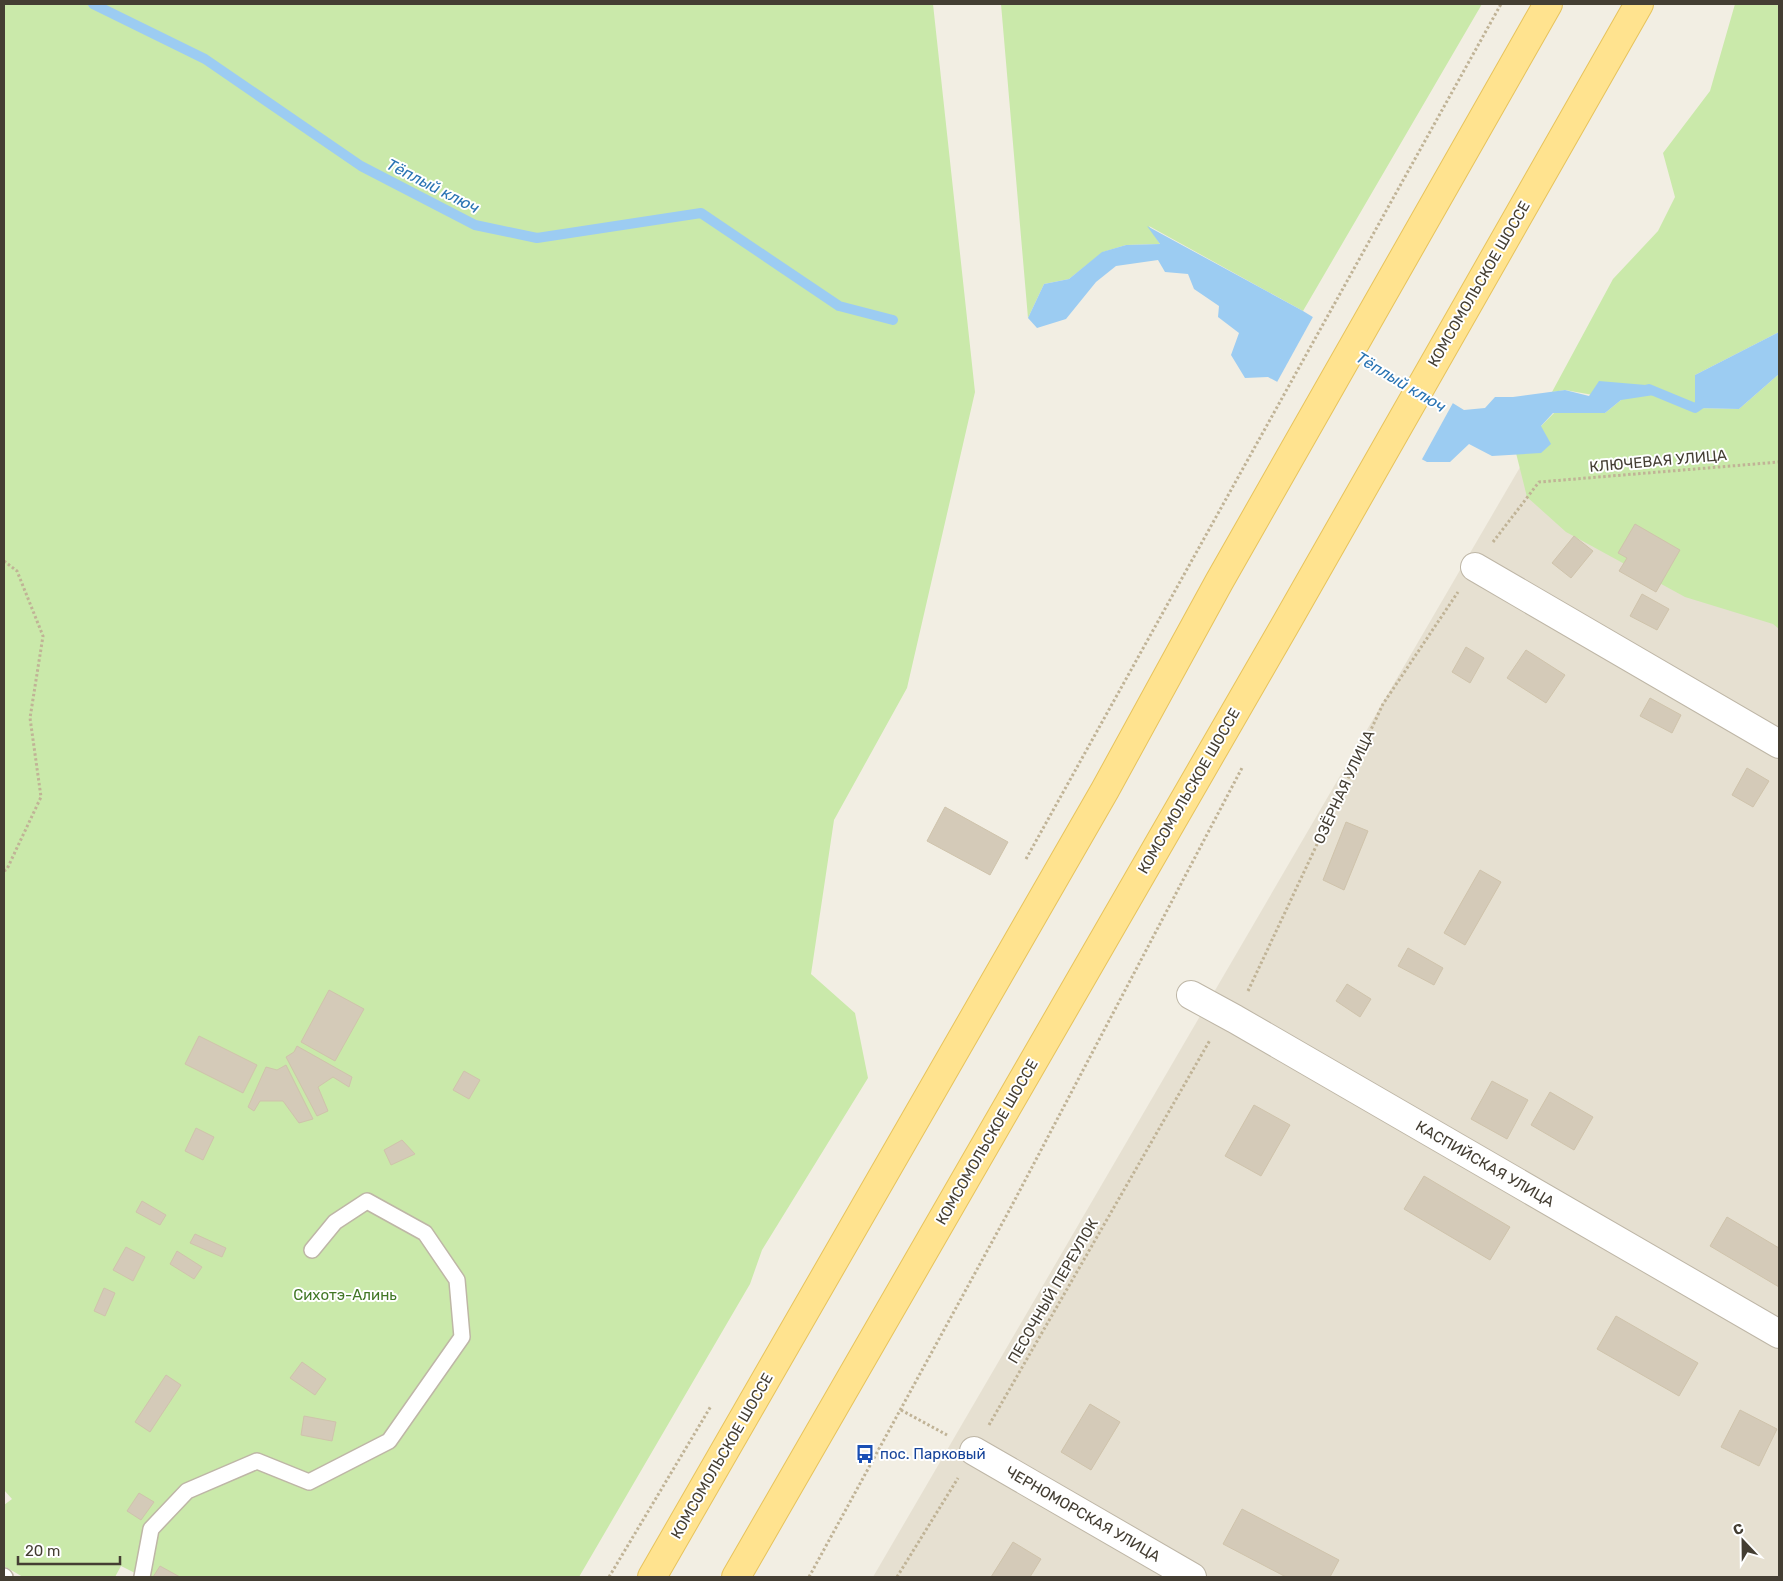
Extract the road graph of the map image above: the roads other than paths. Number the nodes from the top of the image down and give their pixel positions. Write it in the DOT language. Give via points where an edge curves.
graph roads {
  1 [pos="1548,4"];
  2 [pos="1639,4"];
  3 [pos="1475,567"];
  4 [pos="1779,744"];
  5 [pos="1191,995"];
  6 [pos="312,1250"];
  7 [pos="1779,1334"];
  8 [pos="964,1445"];
  9 [pos="142,1577"];
  10 [pos="652,1577"];
  11 [pos="736,1577"];
  12 [pos="1192,1577"];
  1 -- 10 [label="main road, КОМСОМОЛЬСКОЕ ШОССЕ" via="1219,582 1100,798"];
  2 -- 11 [label="main road, КОМСОМОЛЬСКОЕ ШОССЕ"];
  3 -- 4 [label="street"];
  5 -- 7 [label="street, КАСПИЙСКАЯ УЛИЦА"];
  6 -- 9 [label="lane" via="335,1222 367,1201 425,1233 457,1280 462,1337 389,1440 309,1482 257,1461 187,1491 151,1529"];
  8 -- 12 [label="street, ЧЕРНОМОРСКАЯ УЛИЦА"];
}
